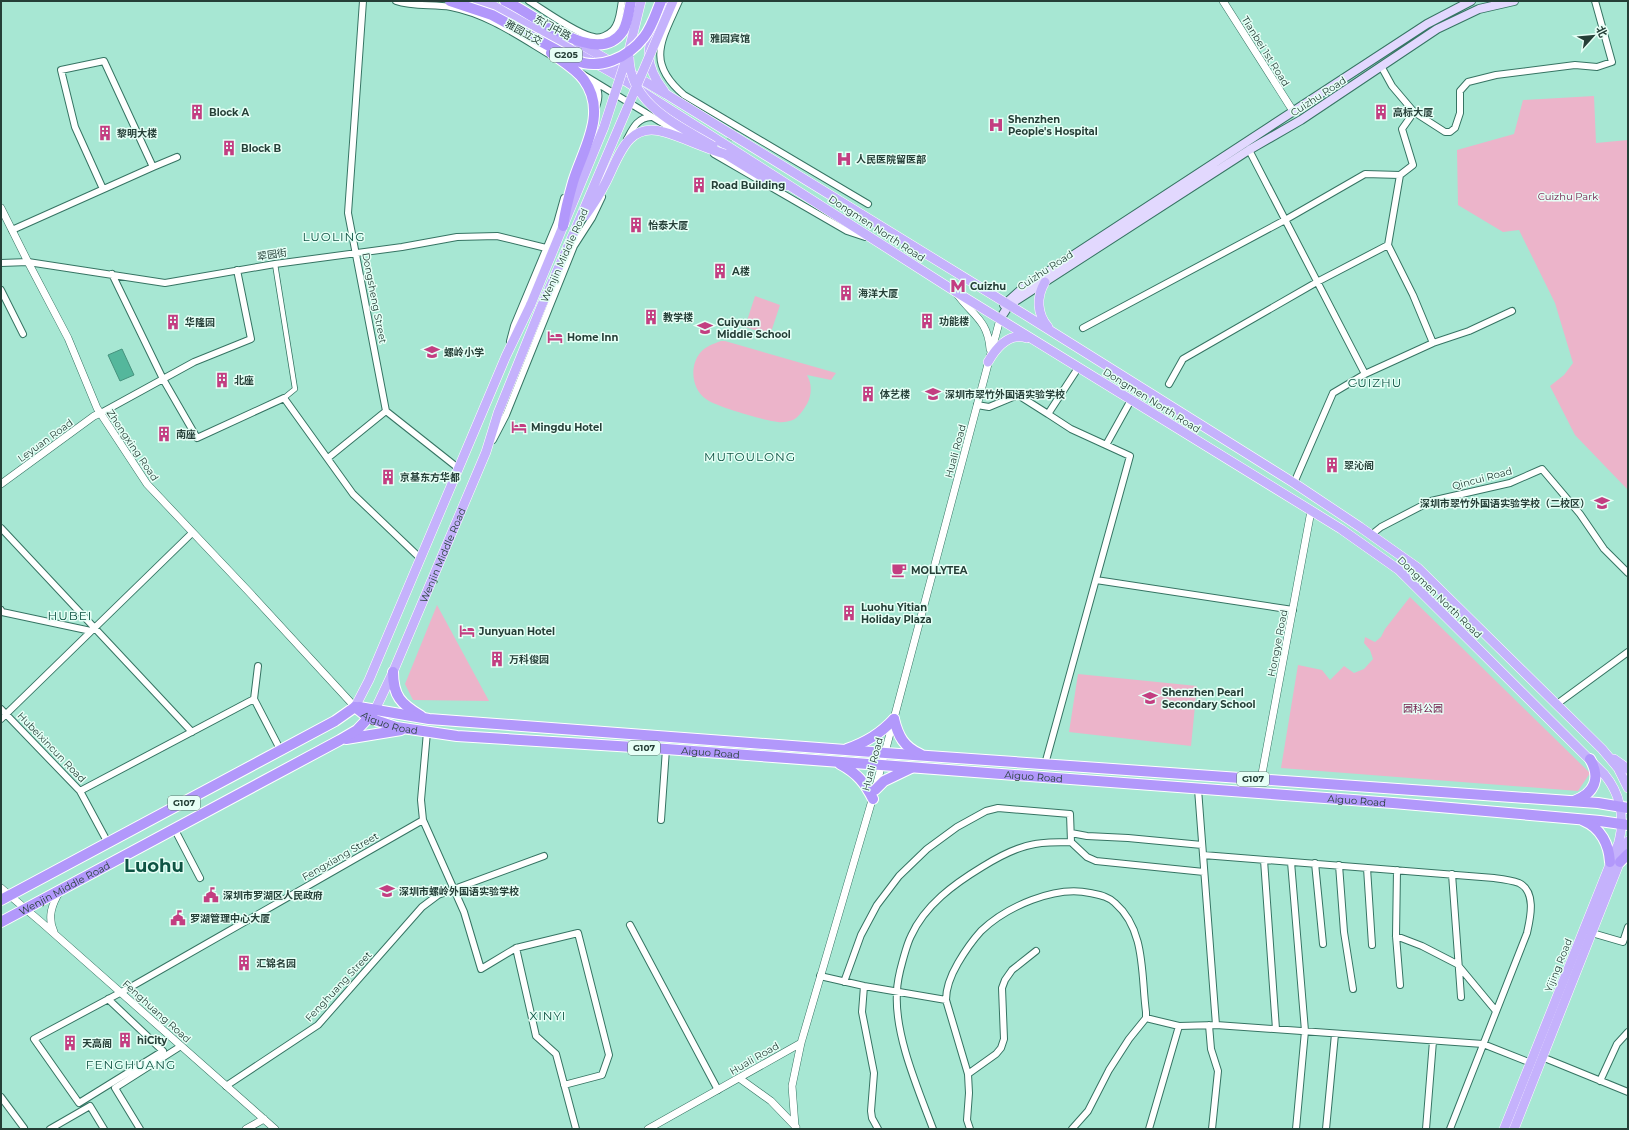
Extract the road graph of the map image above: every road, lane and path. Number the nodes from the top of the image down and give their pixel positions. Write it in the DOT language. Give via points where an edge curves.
graph roads {
  1 [pos="363,1"];
  2 [pos="396,1"];
  3 [pos="450,1"];
  4 [pos="477,1"];
  5 [pos="505,1"];
  6 [pos="529,1"];
  7 [pos="622,1"];
  8 [pos="632,1"];
  9 [pos="641,1"];
  10 [pos="661,1"];
  11 [pos="666,1"];
  12 [pos="673,1"];
  13 [pos="679,1"];
  14 [pos="1223,1"];
  15 [pos="1471,1"];
  16 [pos="1514,1"];
  17 [pos="1595,1"];
  18 [pos="1500,2"];
  19 [pos="521,30"];
  20 [pos="576,41"];
  21 [pos="629,50"];
  22 [pos="1380,66"];
  23 [pos="616,75"];
  24 [pos="595,83"];
  25 [pos="666,94"];
  26 [pos="1293,111"];
  27 [pos="1414,112"];
  28 [pos="651,117"];
  29 [pos="1249,150"];
  30 [pos="722,155"];
  31 [pos="177,157"];
  32 [pos="153,167"];
  33 [pos="1400,175"];
  34 [pos="793,187"];
  35 [pos="103,189"];
  36 [pos="868,204"];
  37 [pos="1,208"];
  38 [pos="1285,220"];
  39 [pos="563,226"];
  40 [pos="12,230"];
  41 [pos="575,230"];
  42 [pos="877,241"];
  43 [pos="1388,245"];
  44 [pos="546,248"];
  45 [pos="356,252"];
  46 [pos="28,262"];
  47 [pos="1,263"];
  48 [pos="275,264"];
  49 [pos="236,270"];
  50 [pos="112,274"];
  51 [pos="1045,282"];
  52 [pos="1317,282"];
  53 [pos="1,290"];
  54 [pos="956,292"];
  55 [pos="1007,304"];
  56 [pos="1512,311"];
  57 [pos="1000,319"];
  58 [pos="1083,328"];
  59 [pos="1050,330"];
  60 [pos="23,334"];
  61 [pos="1032,339"];
  62 [pos="1433,343"];
  63 [pos="506,356"];
  64 [pos="989,358"];
  65 [pos="1078,368"];
  66 [pos="1365,374"];
  67 [pos="163,379"];
  68 [pos="1169,384"];
  69 [pos="284,398"];
  70 [pos="1131,400"];
  71 [pos="977,405"];
  72 [pos="386,411"];
  73 [pos="101,413"];
  74 [pos="1048,414"];
  75 [pos="1106,445"];
  76 [pos="486,452"];
  77 [pos="328,458"];
  78 [pos="458,468"];
  79 [pos="1294,483"];
  80 [pos="1,484"];
  81 [pos="1311,511"];
  82 [pos="1,528"];
  83 [pos="192,533"];
  84 [pos="1371,535"];
  85 [pos="420,558"];
  86 [pos="1628,573"];
  87 [pos="1096,580"];
  88 [pos="1,610"];
  89 [pos="1293,610"];
  90 [pos="92,630"];
  91 [pos="1628,652"];
  92 [pos="258,666"];
  93 [pos="393,672"];
  94 [pos="254,699"];
  95 [pos="1557,704"];
  96 [pos="355,707"];
  97 [pos="1,708"];
  98 [pos="6,714"];
  99 [pos="372,714"];
  100 [pos="1,719"];
  101 [pos="429,719"];
  102 [pos="894,719"];
  103 [pos="407,729"];
  104 [pos="192,732"];
  105 [pos="427,732"];
  106 [pos="340,740"];
  107 [pos="666,749"];
  108 [pos="843,750"];
  109 [pos="1602,750"];
  110 [pos="281,751"];
  111 [pos="885,753"];
  112 [pos="924,756"];
  113 [pos="1590,759"];
  114 [pos="837,762"];
  115 [pos="1045,764"];
  116 [pos="882,766"];
  117 [pos="912,768"];
  118 [pos="1628,769"];
  119 [pos="1261,779"];
  120 [pos="1628,788"];
  121 [pos="1198,789"];
  122 [pos="80,792"];
  123 [pos="874,794"];
  124 [pos="1574,801"];
  125 [pos="1624,807"];
  126 [pos="1578,819"];
  127 [pos="423,820"];
  128 [pos="661,820"];
  129 [pos="1625,824"];
  130 [pos="176,830"];
  131 [pos="1071,833"];
  132 [pos="1628,841"];
  133 [pos="1071,842"];
  134 [pos="108,843"];
  135 [pos="1202,845"];
  136 [pos="1628,854"];
  137 [pos="1203,855"];
  138 [pos="544,856"];
  139 [pos="1264,860"];
  140 [pos="1291,862"];
  141 [pos="1615,862"];
  142 [pos="1315,864"];
  143 [pos="1339,865"];
  144 [pos="1367,868"];
  145 [pos="1397,870"];
  146 [pos="1204,872"];
  147 [pos="1452,874"];
  148 [pos="200,878"];
  149 [pos="1,888"];
  150 [pos="454,889"];
  151 [pos="60,891"];
  152 [pos="5,898"];
  153 [pos="26,910"];
  154 [pos="1,922"];
  155 [pos="630,925"];
  156 [pos="1628,928"];
  157 [pos="1592,933"];
  158 [pos="56,935"];
  159 [pos="1396,936"];
  160 [pos="1323,944"];
  161 [pos="1372,944"];
  162 [pos="516,948"];
  163 [pos="1036,951"];
  164 [pos="1457,964"];
  165 [pos="820,976"];
  166 [pos="844,982"];
  167 [pos="1400,985"];
  168 [pos="864,986"];
  169 [pos="1353,989"];
  170 [pos="120,992"];
  171 [pos="896,992"];
  172 [pos="1461,997"];
  173 [pos="108,999"];
  174 [pos="946,1000"];
  175 [pos="1496,1011"];
  176 [pos="1146,1018"];
  177 [pos="1213,1025"];
  178 [pos="1179,1026"];
  179 [pos="1276,1029"];
  180 [pos="1305,1031"];
  181 [pos="1628,1032"];
  182 [pos="1335,1034"];
  183 [pos="1433,1041"];
  184 [pos="801,1042"];
  185 [pos="1483,1044"];
  186 [pos="181,1046"];
  187 [pos="1542,1057"];
  188 [pos="1531,1063"];
  189 [pos="968,1074"];
  190 [pos="738,1078"];
  191 [pos="1600,1081"];
  192 [pos="564,1085"];
  193 [pos="226,1086"];
  194 [pos="718,1090"];
  195 [pos="1628,1092"];
  196 [pos="1,1097"];
  197 [pos="264,1119"];
  198 [pos="24,1128"];
  199 [pos="796,1128"];
  200 [pos="50,1129"];
  201 [pos="104,1129"];
  202 [pos="140,1129"];
  203 [pos="246,1129"];
  204 [pos="274,1129"];
  205 [pos="576,1129"];
  206 [pos="648,1129"];
  207 [pos="878,1129"];
  208 [pos="933,1129"];
  209 [pos="970,1129"];
  210 [pos="1072,1129"];
  211 [pos="1149,1129"];
  212 [pos="1212,1129"];
  213 [pos="1296,1129"];
  214 [pos="1326,1129"];
  215 [pos="1426,1129"];
  216 [pos="1450,1129"];
  217 [pos="1504,1129"];
  218 [pos="1514,1129"];
  1 -- 45 [label="street, Dongsheng Street" via="348,213"];
  2 -- 24 [label="street" via="451,7 480,16 510,31"];
  3 -- 19 [label="highway, 雅园立交 / G205, bridge" via="482,11"];
  4 -- 23 [label="main road, 东门中路" via="494,6"];
  5 -- 20 [label="highway, G205"];
  6 -- 7 [label="street" via="581,33 594,38 608,34 614,29"];
  8 -- 20 [label="highway, G205" via="622,31 615,38 605,44 595,45"];
  9 -- 21 [label="main road, Wenjin Middle Road"];
  10 -- 19 [label="highway, 雅园立交 / G205, bridge" via="647,32 637,45 622,56 599,64 582,63"];
  11 -- 25 [label="main road" via="650,42 648,56 652,72"];
  12 -- 41 [label="main road, Wenjin Middle Road, bridge"];
  13 -- 36 [label="street" via="659,51 662,69 674,87 737,128"];
  14 -- 26 [label="street, Tianbei 1st Road"];
  15 -- 26 [label="main road, Cuizhu Road" via="1427,24"];
  16 -- 18 [label="main road, Cuizhu Road"];
  17 -- 27 [label="street" via="1612,62 1597,67 1575,65 1496,75 1468,82 1460,91 1458,122 1450,132 1445,132"];
  18 -- 22 [label="main road, Cuizhu Road" via="1451,21"];
  19 -- 39 [label="highway, bridge" via="581,76 589,87 593,100 592,129 573,181"];
  20 -- 25 [label="main road, Dongmen North Road"];
  21 -- 30 [label="main road, bridge" via="632,74 647,102 669,120"];
  21 -- 39 [label="main road, Wenjin Middle Road, bridge" via="604,127"];
  22 -- 27 [label="street" via="1392,86"];
  22 -- 29 [label="main road, Cuizhu Road" via="1301,120"];
  23 -- 34 [label="main road, Dongmen North Road"];
  24 -- 28 [label="street"];
  24 -- 44 [label="street" via="599,93 598,103"];
  25 -- 55 [label="main road, Dongmen North Road"];
  26 -- 55 [label="main road, Cuizhu Road" via="1030,284"];
  27 -- 33 [label="street" via="1402,129 1413,165"];
  28 -- 30 [label="street"];
  28 -- 76 [label="street" via="639,121 632,128 592,218 574,246 506,415"];
  29 -- 38 [label="street"];
  29 -- 51 [label="main road, Cuizhu Road"];
  30 -- 34 [label="main road" via="769,181"];
  30 -- 41 [label="main road, bridge" via="665,132 639,132 626,142 600,193"];
  30 -- 42 [label="street" via="847,231"];
  31 -- 32 [label="street"];
  32 -- 35 [label="street"];
  32 -- 35 [label="street" via="104,61 61,70 75,127"];
  33 -- 38 [label="street" via="1365,174"];
  33 -- 43 [label="street"];
  34 -- 42 [label="main road, Dongmen North Road"];
  35 -- 40 [label="street"];
  37 -- 40 [label="street, Zhongxing Road"];
  38 -- 52 [label="street"];
  38 -- 58 [label="street"];
  39 -- 63 [label="main road, Wenjin Middle Road, bridge" via="531,304"];
  40 -- 46 [label="street, Zhongxing Road"];
  41 -- 76 [label="main road, Wenjin Middle Road" via="498,413"];
  42 -- 54 [label="main road, Dongmen North Road"];
  43 -- 52 [label="street"];
  43 -- 62 [label="street"];
  44 -- 45 [label="street, 翠园街" via="497,236 457,237"];
  44 -- 63 [label="street" via="514,326"];
  45 -- 48 [label="street, 翠园街"];
  45 -- 72 [label="street, Dongsheng Street"];
  46 -- 47 [label="street, 翠园街"];
  46 -- 50 [label="street, 翠园街"];
  46 -- 73 [label="street, Zhongxing Road" via="68,338"];
  48 -- 49 [label="street, 翠园街"];
  48 -- 69 [label="street" via="295,389"];
  49 -- 50 [label="street, 翠园街" via="165,283"];
  49 -- 67 [label="street" via="251,339 194,362"];
  50 -- 67 [label="street"];
  51 -- 55 [label="main road, Cuizhu Road"];
  51 -- 59 [label="main road" via="1038,304"];
  52 -- 66 [label="street"];
  52 -- 68 [label="street" via="1183,359"];
  53 -- 60 [label="street"];
  54 -- 57 [label="main road, Dongmen North Road"];
  54 -- 64 [label="street" via="985,327 989,342"];
  55 -- 57 [label="main road" via="1002,308"];
  55 -- 59 [label="main road, Dongmen North Road"];
  56 -- 62 [label="street" via="1469,331"];
  57 -- 61 [label="main road, Dongmen North Road"];
  57 -- 64 [label="street, Huali Road"];
  59 -- 79 [label="main road, Dongmen North Road"];
  61 -- 64 [label="main road" via="1015,337 997,348"];
  61 -- 65 [label="main road, Dongmen North Road"];
  62 -- 66 [label="street"];
  63 -- 78 [label="main road, Wenjin Middle Road"];
  64 -- 71 [label="street, Huali Road"];
  65 -- 70 [label="main road, Dongmen North Road"];
  65 -- 74 [label="street"];
  66 -- 79 [label="street" via="1334,394"];
  67 -- 69 [label="street" via="197,438"];
  67 -- 73 [label="street"];
  69 -- 77 [label="street"];
  70 -- 75 [label="street"];
  70 -- 81 [label="main road, Dongmen North Road"];
  71 -- 74 [label="street" via="988,407 1018,394"];
  71 -- 102 [label="street, Huali Road"];
  72 -- 77 [label="street"];
  72 -- 78 [label="street"];
  73 -- 80 [label="street, Leyuan Road"];
  73 -- 83 [label="street, Zhongxing Road" via="146,484"];
  74 -- 75 [label="street" via="1071,430"];
  75 -- 87 [label="street" via="1130,456"];
  76 -- 93 [label="main road, Wenjin Middle Road"];
  77 -- 85 [label="street" via="353,494"];
  78 -- 85 [label="main road, Wenjin Middle Road"];
  79 -- 84 [label="main road, Dongmen North Road"];
  81 -- 89 [label="street, Hongye Road"];
  81 -- 113 [label="main road, Dongmen North Road" via="1399,570"];
  82 -- 90 [label="street"];
  83 -- 90 [label="street"];
  83 -- 96 [label="street, Zhongxing Road"];
  84 -- 86 [label="street, Qincui Road" via="1381,527 1431,501 1510,483 1542,469 1580,514 1604,549"];
  84 -- 95 [label="main road, Dongmen North Road" via="1418,568"];
  85 -- 96 [label="main road, Wenjin Middle Road" via="369,680"];
  87 -- 89 [label="street"];
  87 -- 115 [label="street"];
  88 -- 90 [label="street"];
  89 -- 119 [label="street, Hongye Road"];
  90 -- 98 [label="street"];
  90 -- 104 [label="street"];
  91 -- 95 [label="street"];
  92 -- 94 [label="street"];
  93 -- 99 [label="main road, Wenjin Middle Road"];
  93 -- 101 [label="highway" via="398,698 404,705"];
  94 -- 104 [label="street"];
  94 -- 110 [label="street"];
  95 -- 109 [label="main road, Dongmen North Road"];
  96 -- 99 [label="highway, Aiguo Road / G107"];
  96 -- 110 [label="highway, Wenjin Middle Road / G107" via="336,721"];
  97 -- 98 [label="street, Hubeixincun Road"];
  98 -- 100 [label="street"];
  98 -- 122 [label="street, Hubeixincun Road"];
  99 -- 101 [label="highway, Aiguo Road / G107"];
  99 -- 103 [label="highway, Aiguo Road / G107"];
  99 -- 106 [label="highway, Wenjin Middle Road / G107" via="357,730"];
  101 -- 108 [label="highway, Aiguo Road / G107"];
  102 -- 108 [label="highway" via="873,737"];
  102 -- 111 [label="street, Huali Road"];
  102 -- 112 [label="highway" via="900,737 907,746"];
  103 -- 105 [label="highway, Aiguo Road / G107"];
  103 -- 106 [label="highway"];
  104 -- 122 [label="street"];
  105 -- 107 [label="highway, Aiguo Road / G107"];
  105 -- 127 [label="street" via="421,800"];
  106 -- 130 [label="highway, Wenjin Middle Road / G107"];
  107 -- 114 [label="highway, Aiguo Road / G107"];
  107 -- 128 [label="street"];
  108 -- 111 [label="highway, Aiguo Road / G107"];
  109 -- 118 [label="main road"];
  109 -- 120 [label="main road, Dongmen North Road" via="1618,768"];
  110 -- 134 [label="highway, Wenjin Middle Road / G107"];
  111 -- 112 [label="highway, Aiguo Road / G107"];
  111 -- 116 [label="street, Huali Road"];
  112 -- 115 [label="highway, Aiguo Road / G107"];
  113 -- 124 [label="highway" via="1595,770 1594,784 1587,794"];
  113 -- 125 [label="main road, Dongmen North Road" via="1611,782"];
  114 -- 116 [label="highway, Aiguo Road / G107"];
  114 -- 123 [label="highway" via="852,770"];
  115 -- 119 [label="highway, Aiguo Road / G107"];
  116 -- 117 [label="highway, Aiguo Road / G107"];
  116 -- 123 [label="street, Huali Road"];
  117 -- 121 [label="highway, Aiguo Road / G107"];
  117 -- 123 [label="highway" via="884,781"];
  119 -- 124 [label="highway, Aiguo Road / G107"];
  121 -- 126 [label="highway, Aiguo Road / G107"];
  121 -- 135 [label="street"];
  122 -- 134 [label="street, Hubeixincun Road"];
  123 -- 165 [label="street, Huali Road"];
  124 -- 125 [label="highway, Aiguo Road / G107"];
  125 -- 129 [label="main road, Yijing Road"];
  126 -- 129 [label="highway, Aiguo Road / G107"];
  126 -- 141 [label="highway" via="1587,822 1601,834"];
  127 -- 150 [label="street"];
  127 -- 170 [label="street, Fengxiang Street"];
  129 -- 141 [label="main road, Yijing Road"];
  130 -- 148 [label="street"];
  130 -- 151 [label="highway, Wenjin Middle Road / G107"];
  131 -- 133 [label="street"];
  131 -- 135 [label="street"];
  131 -- 166 [label="street" via="1070,814 998,808 986,811 957,826 926,849 899,876 877,905 861,935"];
  132 -- 141 [label="main road, Yijing Road"];
  133 -- 146 [label="street" via="1087,857 1096,861"];
  133 -- 171 [label="street" via="1021,847 991,861 940,898 922,916 910,936"];
  134 -- 152 [label="highway, Wenjin Middle Road / G107"];
  135 -- 137 [label="street"];
  136 -- 141 [label="highway"];
  137 -- 139 [label="street"];
  137 -- 146 [label="street"];
  138 -- 150 [label="street, Fenghuang Street"];
  139 -- 140 [label="street"];
  139 -- 179 [label="street"];
  140 -- 142 [label="street"];
  140 -- 180 [label="street"];
  141 -- 157 [label="main road, Yijing Road"];
  141 -- 188 [label="main road, Yijing Road"];
  142 -- 143 [label="street"];
  142 -- 160 [label="street"];
  143 -- 144 [label="street"];
  143 -- 169 [label="street" via="1344,932"];
  144 -- 145 [label="street"];
  144 -- 161 [label="street"];
  145 -- 147 [label="street"];
  145 -- 159 [label="street"];
  146 -- 177 [label="street"];
  147 -- 164 [label="street"];
  147 -- 175 [label="street" via="1494,878 1520,884 1531,902 1526,933"];
  149 -- 152 [label="street, Fenghuang Road"];
  150 -- 162 [label="street" via="469,926 481,969"];
  150 -- 193 [label="street, Fenghuang Street" via="438,895 422,907 318,1025"];
  151 -- 153 [label="highway, Wenjin Middle Road / G107"];
  151 -- 158 [label="street" via="53,903 50,917"];
  152 -- 153 [label="street, Fenghuang Road"];
  153 -- 154 [label="highway, Wenjin Middle Road / G107"];
  153 -- 158 [label="street, Fenghuang Road"];
  155 -- 194 [label="street"];
  156 -- 157 [label="street" via="1623,942"];
  157 -- 187 [label="main road, Yijing Road"];
  158 -- 170 [label="street, Fenghuang Road"];
  159 -- 164 [label="street"];
  159 -- 167 [label="street"];
  162 -- 192 [label="street" via="536,1036 556,1054"];
  162 -- 192 [label="street" via="578,933 609,1055 602,1075"];
  163 -- 189 [label="street" via="1012,970 1002,988 1004,1039 1001,1048"];
  164 -- 172 [label="street"];
  164 -- 175 [label="street"];
  165 -- 166 [label="street"];
  165 -- 184 [label="street, Huali Road"];
  166 -- 168 [label="street"];
  168 -- 171 [label="street"];
  168 -- 207 [label="street" via="863,1018 874,1073 871,1112"];
  170 -- 173 [label="street, Fengxiang Street"];
  170 -- 186 [label="street, Fenghuang Road"];
  171 -- 174 [label="street"];
  171 -- 208 [label="street" via="906,1053"];
  173 -- 173 [label="street, Fengxiang Street" via="34,1039 79,1103 163,1051"];
  174 -- 176 [label="street" via="946,990 951,976 966,949 997,919 1043,896 1085,892 1107,897 1116,904 1126,916 1137,938"];
  174 -- 189 [label="street"];
  175 -- 185 [label="street"];
  176 -- 178 [label="street"];
  176 -- 210 [label="street" via="1109,1070 1088,1111"];
  177 -- 178 [label="street"];
  177 -- 179 [label="street"];
  177 -- 212 [label="street" via="1211,1049 1218,1071"];
  178 -- 211 [label="street"];
  179 -- 180 [label="street"];
  180 -- 182 [label="street"];
  180 -- 213 [label="street"];
  181 -- 191 [label="street" via="1617,1044"];
  182 -- 183 [label="street"];
  182 -- 214 [label="street"];
  183 -- 185 [label="street"];
  183 -- 215 [label="street"];
  184 -- 190 [label="street, Huali Road"];
  184 -- 199 [label="street" via="792,1086"];
  185 -- 188 [label="street"];
  185 -- 216 [label="street"];
  186 -- 193 [label="street, Fenghuang Road"];
  186 -- 202 [label="street" via="115,1088"];
  187 -- 191 [label="street"];
  187 -- 218 [label="main road, Yijing Road"];
  188 -- 217 [label="main road, Yijing Road"];
  189 -- 209 [label="street" via="967,1120"];
  190 -- 194 [label="street, Huali Road"];
  190 -- 199 [label="street" via="772,1101"];
  191 -- 195 [label="street"];
  192 -- 205 [label="street"];
  193 -- 197 [label="street, Fenghuang Road"];
  194 -- 206 [label="street, Huali Road"];
  196 -- 198 [label="street"];
  197 -- 203 [label="street"];
  197 -- 204 [label="street, Fenghuang Road"];
  200 -- 201 [label="street" via="90,1106"];
}
